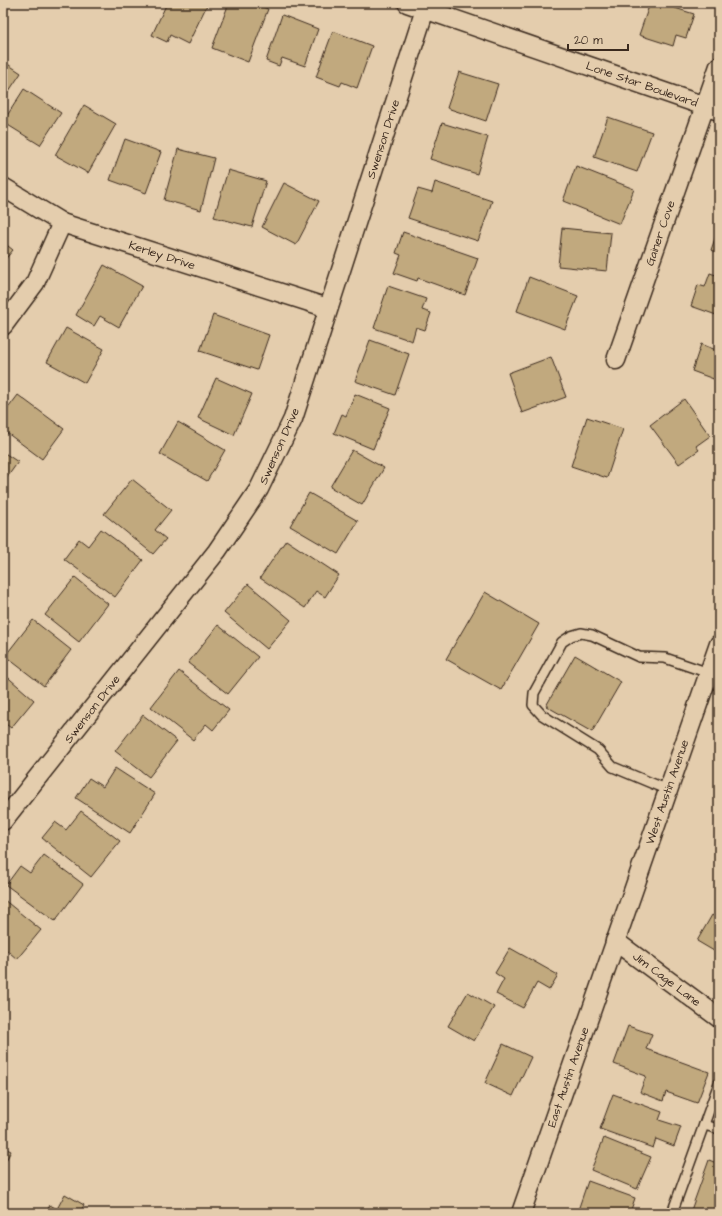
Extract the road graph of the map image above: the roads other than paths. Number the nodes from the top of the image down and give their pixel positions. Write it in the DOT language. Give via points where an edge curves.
graph roads {
  1 [pos="407,3"];
  2 [pos="426,6"];
  3 [pos="719,66"];
  4 [pos="712,108"];
  5 [pos="3,187"];
  6 [pos="62,223"];
  7 [pos="328,308"];
  8 [pos="3,326"];
  9 [pos="616,360"];
  10 [pos="719,644"];
  11 [pos="709,673"];
  12 [pos="668,790"];
  13 [pos="3,821"];
  14 [pos="616,940"];
  15 [pos="719,1018"];
  16 [pos="719,1083"];
  17 [pos="704,1125"];
  18 [pos="719,1129"];
  19 [pos="521,1213"];
  20 [pos="672,1213"];
  1 -- 2 [label="street, Lone Star Boulevard"];
  2 -- 4 [label="street, Lone Star Boulevard"];
  2 -- 7 [label="street, Swenson Drive"];
  3 -- 4 [label="street, Gainer Cove"];
  4 -- 9 [label="street, Gainer Cove"];
  5 -- 6 [label="street, Kerley Drive"];
  6 -- 7 [label="street, Kerley Drive"];
  6 -- 8 [label="street" via="35,283"];
  7 -- 13 [label="street, Swenson Drive" via="292,419 259,490 217,551"];
  10 -- 11 [label="street, West Austin Avenue"];
  11 -- 12 [label="street, West Austin Avenue"];
  11 -- 12 [label="lane" via="665,658 639,657 592,634 581,634 571,636 562,642 534,693 533,705 542,715 598,750 613,767"];
  12 -- 14 [label="street, West Austin Avenue"];
  14 -- 15 [label="street, Jim Cage Lane"];
  14 -- 19 [label="street, East Austin Avenue"];
  16 -- 17 [label="lane"];
  17 -- 18 [label="lane"];
  17 -- 20 [label="lane"];
}
